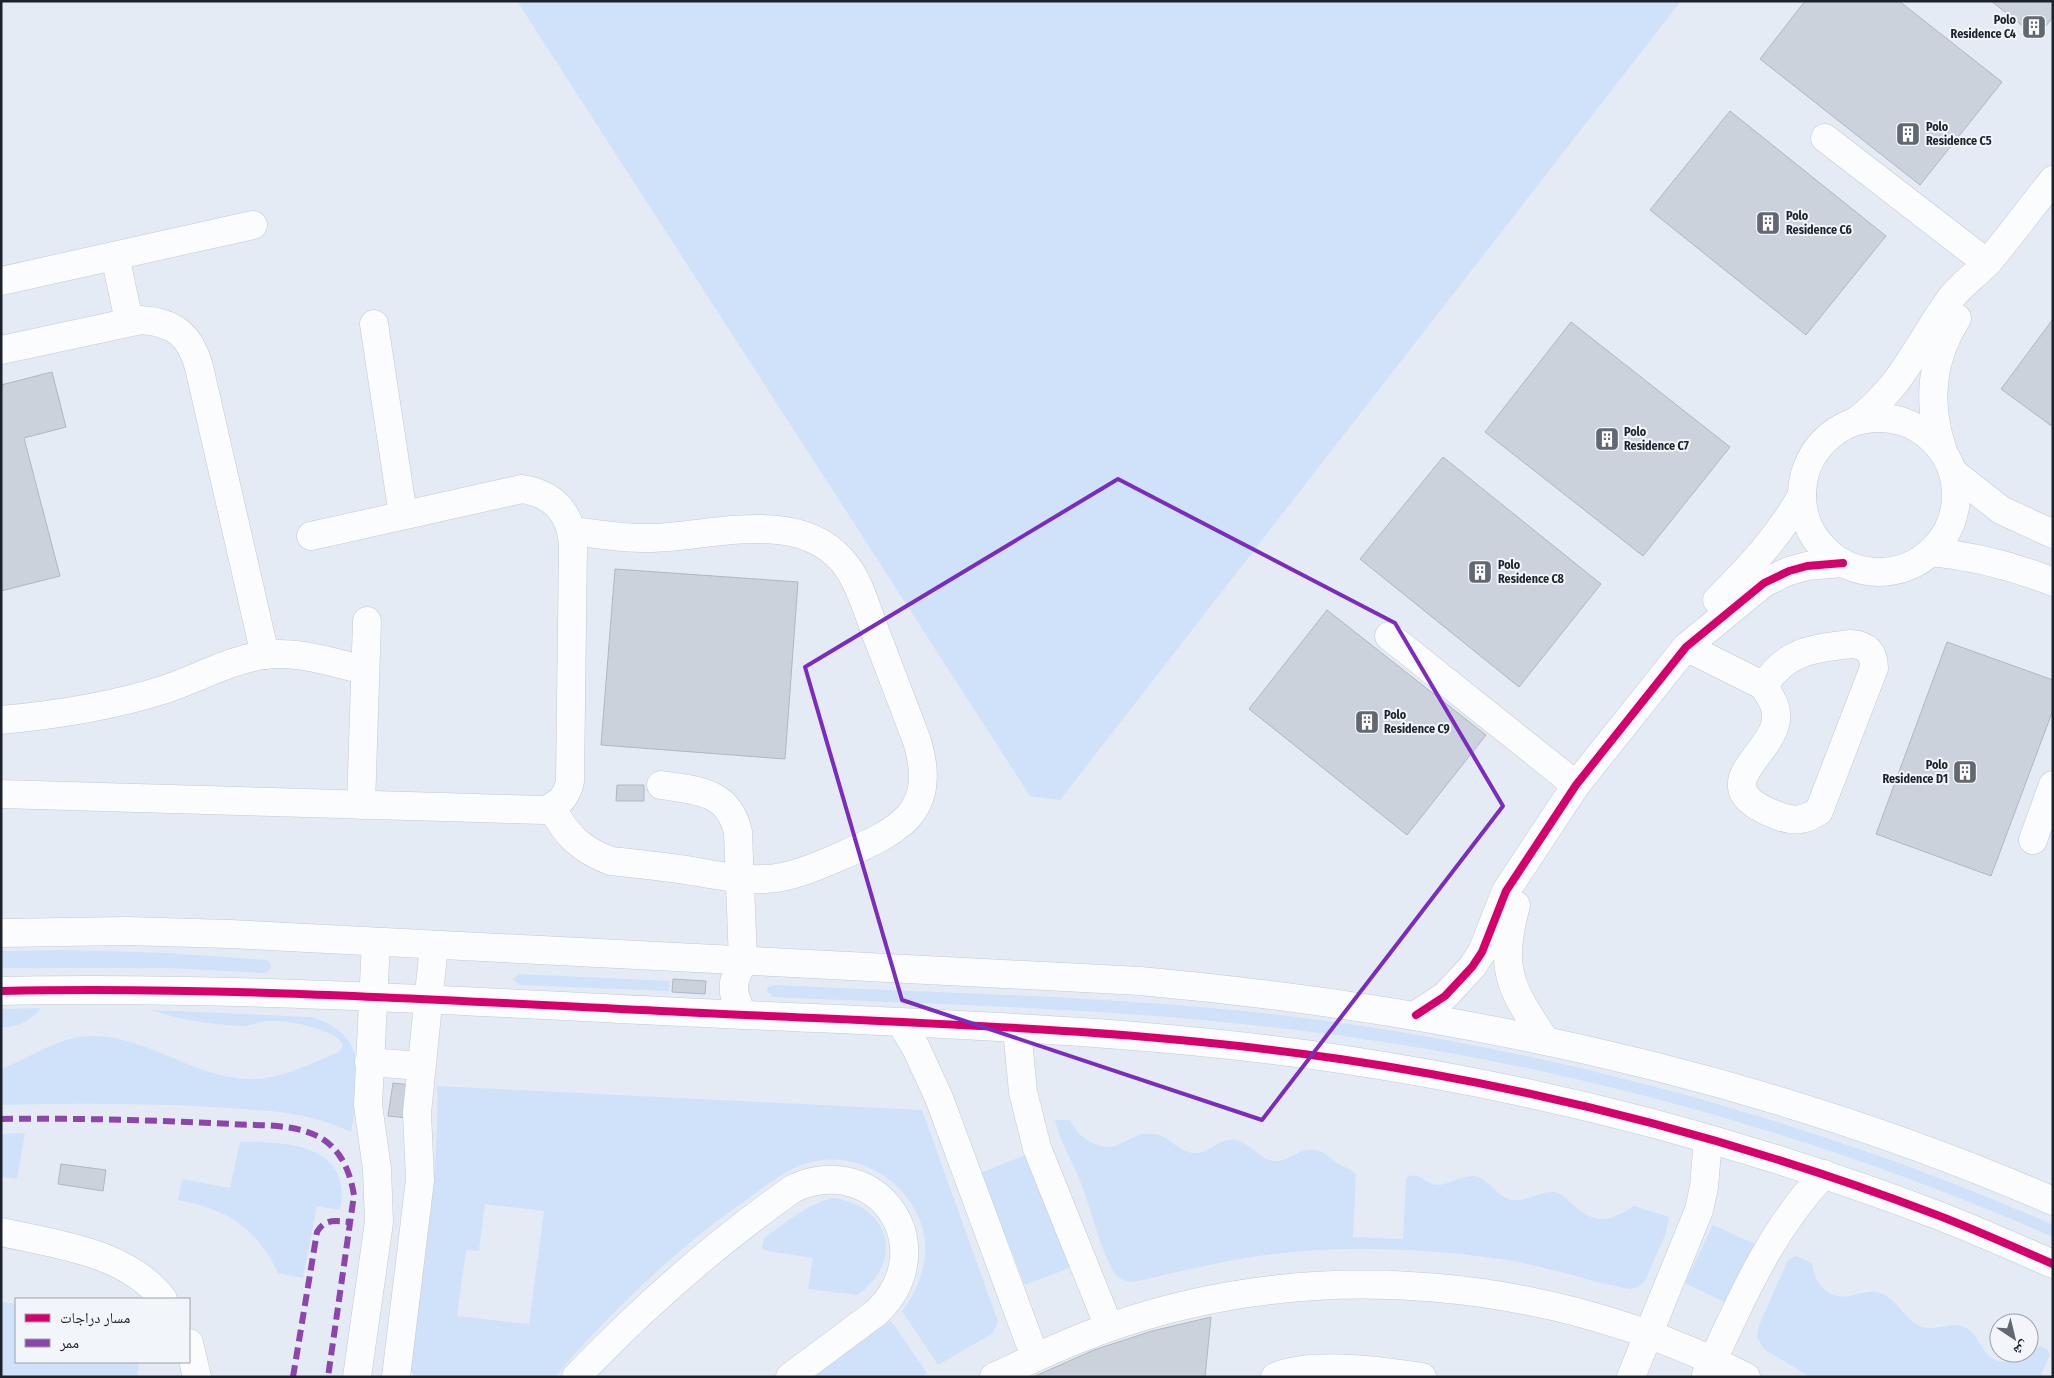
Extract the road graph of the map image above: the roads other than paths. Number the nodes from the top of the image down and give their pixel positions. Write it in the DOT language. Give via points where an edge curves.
graph roads {
  1 [pos="1825,138"];
  2 [pos="2053,180"];
  3 [pos="254,225"];
  4 [pos="115,256"];
  5 [pos="1987,263"];
  6 [pos="1,281"];
  7 [pos="129,322"];
  8 [pos="374,324"];
  9 [pos="1,350"];
  10 [pos="1856,421"];
  11 [pos="1942,448"];
  12 [pos="1954,473"];
  13 [pos="1802,495"];
  14 [pos="403,515"];
  15 [pos="572,531"];
  16 [pos="2053,534"];
  17 [pos="311,536"];
  18 [pos="1931,552"];
  19 [pos="1843,563"];
  20 [pos="2053,582"];
  21 [pos="367,621"];
  22 [pos="1389,636"];
  23 [pos="1686,647"];
  24 [pos="264,655"];
  25 [pos="365,670"];
  26 [pos="1764,686"];
  27 [pos="1,720"];
  28 [pos="661,785"];
  29 [pos="1576,785"];
  30 [pos="2053,785"];
  31 [pos="1,794"];
  32 [pos="361,805"];
  33 [pos="552,807"];
  34 [pos="2033,840"];
  35 [pos="1523,867"];
  36 [pos="740,879"];
  37 [pos="1,933"];
  38 [pos="376,942"];
  39 [pos="434,945"];
  40 [pos="743,961"];
  41 [pos="1,991"];
  42 [pos="373,997"];
  43 [pos="428,1000"];
  44 [pos="742,1015"];
  45 [pos="1416,1015"];
  46 [pos="901,1023"];
  47 [pos="1017,1029"];
  48 [pos="1545,1040"];
  49 [pos="369,1062"];
  50 [pos="421,1066"];
  51 [pos="1708,1139"];
  52 [pos="1824,1174"];
  53 [pos="2053,1201"];
  54 [pos="380,1206"];
  55 [pos="416,1209"];
  56 [pos="1,1232"];
  57 [pos="2053,1264"];
  58 [pos="162,1298"];
  59 [pos="1109,1327"];
  60 [pos="1649,1334"];
  61 [pos="190,1347"];
  62 [pos="1035,1357"];
  63 [pos="1709,1368"];
  64 [pos="197,1377"];
  65 [pos="357,1377"];
  66 [pos="396,1377"];
  67 [pos="576,1377"];
  68 [pos="790,1377"];
  69 [pos="994,1377"];
  70 [pos="1275,1377"];
  71 [pos="1422,1377"];
  72 [pos="1631,1377"];
  73 [pos="1746,1377"];
  1 -- 5 [label="street"];
  2 -- 5 [label="street"];
  3 -- 4 [label="street"];
  4 -- 6 [label="street"];
  4 -- 7 [label="street"];
  5 -- 10 [label="street" via="1951,298 1892,389"];
  5 -- 11 [label="street" via="1946,340 1935,371 1932,408"];
  7 -- 9 [label="street"];
  7 -- 24 [label="street" via="157,321 173,327 186,337 195,352"];
  8 -- 14 [label="street"];
  10 -- 11 [label="street" via="1888,418 1903,421 1931,437"];
  10 -- 13 [label="street" via="1843,426 1818,448 1809,462"];
  11 -- 12 [label="street"];
  12 -- 16 [label="street" via="2001,510"];
  12 -- 18 [label="street" via="1956,508 1951,524"];
  13 -- 19 [label="street" via="1803,511 1817,542"];
  13 -- 23 [label="street" via="1770,545 1699,620"];
  14 -- 15 [label="street" via="522,489 550,498 568,518"];
  14 -- 17 [label="street"];
  15 -- 33 [label="street" via="570,781 565,797"];
  15 -- 36 [label="street" via="651,538 785,530 804,534 822,543 842,560 856,581 924,763 923,786 915,807 901,826 826,862 798,873 768,879"];
  18 -- 19 [label="street" via="1898,570 1861,570"];
  18 -- 20 [label="street" via="1986,559"];
  19 -- 23 [label="street" via="1807,566 1770,580"];
  21 -- 25 [label="street"];
  22 -- 29 [label="street"];
  23 -- 26 [label="street"];
  23 -- 29 [label="street"];
  24 -- 25 [label="street" via="302,656"];
  24 -- 27 [label="street" via="165,689 88,709"];
  25 -- 32 [label="street"];
  26 -- 26 [label="street" via="1784,662 1813,649 1861,644 1874,658 1874,668 1825,800 1819,811 1808,818 1796,821 1784,818 1760,809 1746,796 1744,777 1776,724 1776,714"];
  28 -- 36 [label="street" via="715,796 727,805 735,818 738,832"];
  29 -- 35 [label="street"];
  30 -- 34 [label="street"];
  31 -- 32 [label="street"];
  32 -- 33 [label="street" via="544,810"];
  33 -- 36 [label="street" via="569,836 596,855 611,861"];
  35 -- 45 [label="street" via="1506,892 1482,952 1472,967 1444,996"];
  35 -- 48 [label="street" via="1507,942 1507,966 1514,990"];
  36 -- 40 [label="street"];
  37 -- 38 [label="street" via="126,931"];
  38 -- 39 [label="street"];
  38 -- 42 [label="street"];
  39 -- 40 [label="street"];
  39 -- 43 [label="street"];
  40 -- 44 [label="street" via="734,982 736,1005"];
  40 -- 45 [label="street" via="1140,981 1246,991"];
  41 -- 42 [label="street" via="211,990"];
  42 -- 43 [label="street"];
  42 -- 49 [label="street"];
  43 -- 44 [label="street"];
  43 -- 50 [label="street"];
  44 -- 46 [label="street"];
  45 -- 48 [label="street"];
  46 -- 47 [label="street"];
  46 -- 62 [label="street" via="939,1098"];
  47 -- 51 [label="street" via="1133,1036 1340,1059 1543,1097"];
  47 -- 59 [label="street" via="1023,1092 1037,1148"];
  48 -- 53 [label="street" via="1669,1069 1775,1099 1984,1171"];
  49 -- 50 [label="street"];
  49 -- 54 [label="street" via="368,1105"];
  50 -- 55 [label="street" via="418,1112 420,1180"];
  51 -- 52 [label="street"];
  51 -- 60 [label="street" via="1699,1210"];
  52 -- 57 [label="street" via="1940,1216"];
  52 -- 63 [label="street" via="1804,1195 1772,1240"];
  54 -- 55 [label="street"];
  54 -- 65 [label="street"];
  55 -- 66 [label="street"];
  56 -- 58 [label="street" via="107,1259 144,1281"];
  59 -- 60 [label="street" via="1162,1311 1270,1290 1380,1284 1490,1293 1544,1303 1597,1316"];
  59 -- 62 [label="street"];
  60 -- 63 [label="street"];
  60 -- 72 [label="street"];
  61 -- 64 [label="street"];
  62 -- 69 [label="street"];
  63 -- 73 [label="street"];
  67 -- 68 [label="street" via="688,1271 794,1188 810,1181 827,1179 861,1185 888,1206 900,1228 905,1254 903,1271 888,1302"];
  70 -- 71 [label="street" via="1301,1369"];
}
